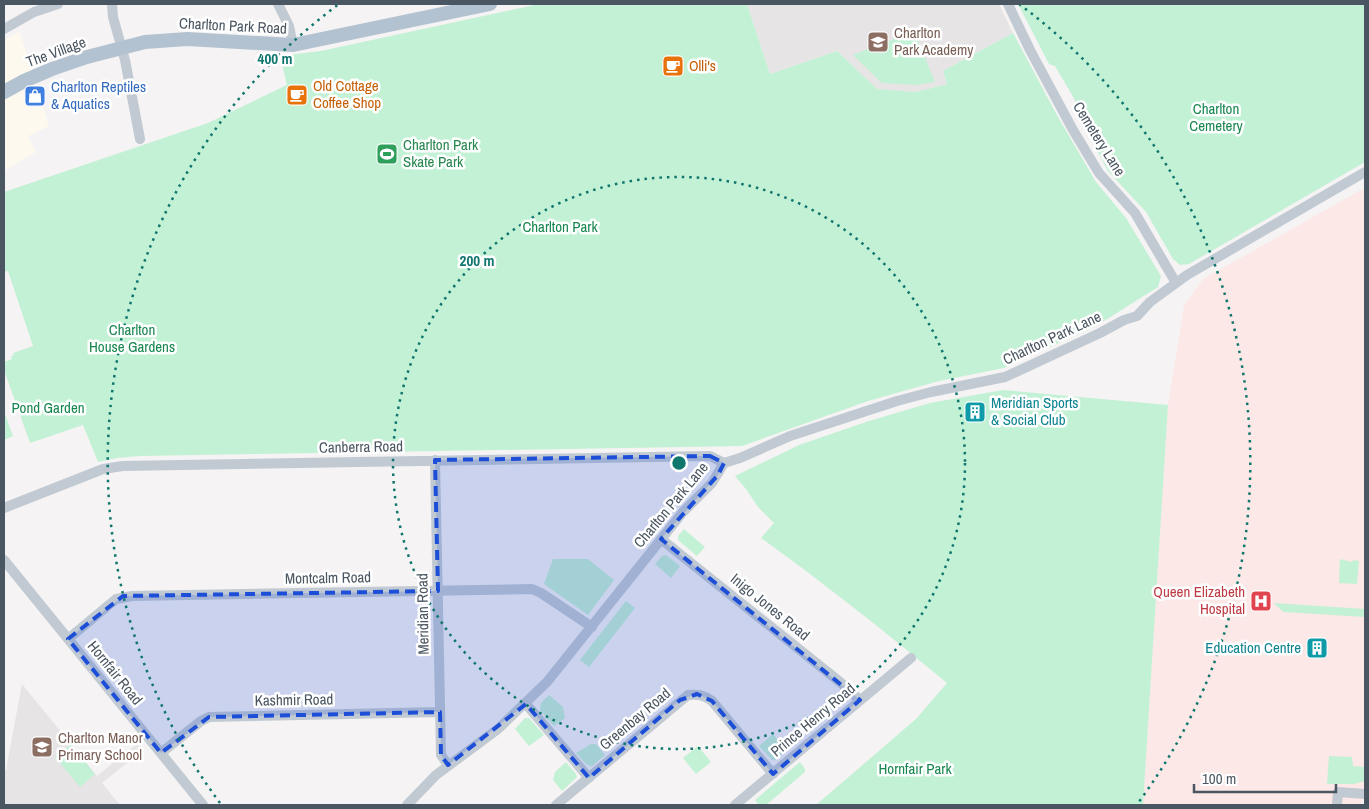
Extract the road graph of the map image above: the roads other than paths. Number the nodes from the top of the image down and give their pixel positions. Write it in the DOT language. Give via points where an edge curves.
graph roads {
  1 [pos="58,4"];
  2 [pos="112,4"];
  3 [pos="278,4"];
  4 [pos="490,4"];
  5 [pos="1008,4"];
  6 [pos="4,29"];
  7 [pos="292,45"];
  8 [pos="122,47"];
  9 [pos="4,92"];
  10 [pos="140,139"];
  11 [pos="1365,172"];
  12 [pos="1176,282"];
  13 [pos="435,460"];
  14 [pos="724,463"];
  15 [pos="4,508"];
  16 [pos="661,539"];
  17 [pos="4,560"];
  18 [pos="438,591"];
  19 [pos="592,627"];
  20 [pos="68,639"];
  21 [pos="911,658"];
  22 [pos="860,700"];
  23 [pos="526,704"];
  24 [pos="440,712"];
  25 [pos="161,753"];
  26 [pos="448,765"];
  27 [pos="773,774"];
  28 [pos="589,778"];
  29 [pos="1365,794"];
  30 [pos="203,805"];
  31 [pos="407,805"];
  32 [pos="556,805"];
  33 [pos="735,805"];
  34 [pos="1337,805"];
  1 -- 6 [label="street" via="34,12"];
  2 -- 8 [label="street"];
  3 -- 7 [label="street" via="289,26"];
  4 -- 7 [label="main road, Charlton Park Road"];
  5 -- 12 [label="street, Cemetery Lane" via="1073,130 1099,173 1135,213"];
  7 -- 8 [label="main road, Charlton Park Road" via="187,39"];
  8 -- 9 [label="main road, The Village" via="52,69"];
  8 -- 10 [label="street"];
  11 -- 12 [label="street, Charlton Park Lane"];
  12 -- 14 [label="street, Charlton Park Lane" via="1150,302 1142,313 1005,377 898,401 790,436"];
  13 -- 14 [label="street, Canberra Road" via="710,456"];
  13 -- 15 [label="street, Canberra Road" via="123,466 103,469"];
  13 -- 18 [label="street, Meridian Road"];
  14 -- 16 [label="street, Charlton Park Lane" via="712,483"];
  16 -- 19 [label="street, Charlton Park Lane"];
  16 -- 22 [label="street, Inigo Jones Road"];
  17 -- 20 [label="street, Hornfair Road"];
  18 -- 19 [label="street, Montcalm Road" via="532,589"];
  18 -- 20 [label="street, Montcalm Road" via="123,596"];
  18 -- 24 [label="street, Meridian Road"];
  19 -- 23 [label="street, Charlton Park Lane"];
  20 -- 25 [label="street, Hornfair Road"];
  21 -- 22 [label="street, Prince Henry Road"];
  22 -- 27 [label="street, Prince Henry Road"];
  23 -- 26 [label="street, Charlton Park Lane"];
  23 -- 28 [label="street"];
  24 -- 25 [label="street, Kashmir Road" via="209,717"];
  24 -- 26 [label="street, Meridian Road" via="441,756"];
  25 -- 30 [label="street, Hornfair Road"];
  26 -- 31 [label="street, Charlton Park Lane"];
  27 -- 28 [label="street, Greenbay Road" via="712,701 698,694 680,700"];
  27 -- 33 [label="street, Prince Henry Road"];
  28 -- 32 [label="street, Greenbay Road"];
  29 -- 34 [label="street" via="1338,792"];
}
